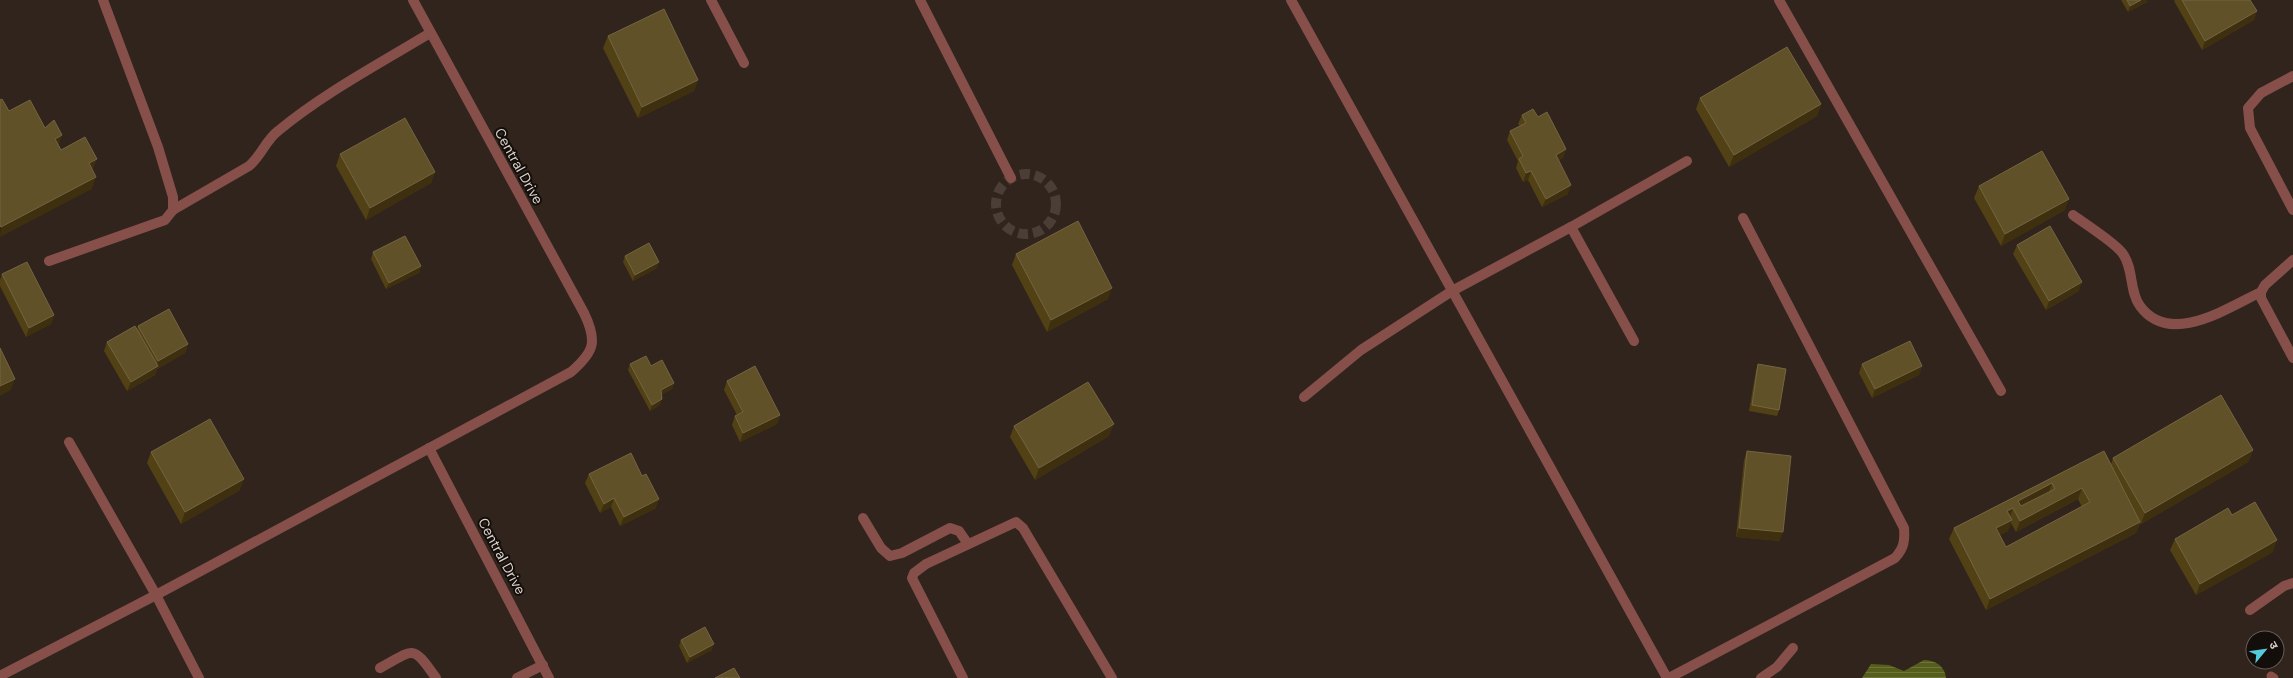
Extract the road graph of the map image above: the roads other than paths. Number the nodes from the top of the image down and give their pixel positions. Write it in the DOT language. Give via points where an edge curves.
graph roads {
  1 [pos="103,0"];
  2 [pos="412,0"];
  3 [pos="711,0"];
  4 [pos="920,0"];
  5 [pos="1291,0"];
  6 [pos="1779,0"];
  7 [pos="430,33"];
  8 [pos="744,63"];
  9 [pos="2293,76"];
  10 [pos="1688,161"];
  11 [pos="1011,178"];
  12 [pos="172,210"];
  13 [pos="2293,210"];
  14 [pos="2073,215"];
  15 [pos="1743,218"];
  16 [pos="1571,227"];
  17 [pos="2293,260"];
  18 [pos="49,261"];
  19 [pos="1452,291"];
  20 [pos="2261,292"];
  21 [pos="1634,341"];
  22 [pos="2293,358"];
  23 [pos="2001,391"];
  24 [pos="1304,397"];
  25 [pos="69,442"];
  26 [pos="429,448"];
  27 [pos="863,518"];
  28 [pos="968,544"];
  29 [pos="2293,584"];
  30 [pos="156,595"];
  31 [pos="2250,610"];
  32 [pos="1793,648"];
  33 [pos="543,665"];
  34 [pos="380,668"];
  35 [pos="0,676"];
  36 [pos="199,678"];
  37 [pos="436,678"];
  38 [pos="517,678"];
  39 [pos="549,678"];
  40 [pos="963,678"];
  41 [pos="1112,678"];
  42 [pos="1668,678"];
  43 [pos="1761,678"];
  1 -- 12 [label="street" via="158,147 173,197"];
  2 -- 7 [label="street, Central Drive"];
  3 -- 8 [label="street"];
  4 -- 11 [label="street"];
  5 -- 19 [label="street"];
  6 -- 23 [label="street"];
  7 -- 12 [label="street" via="317,102 272,135 256,160 246,168"];
  7 -- 26 [label="street, Central Drive" via="584,313 593,342 588,356 571,372"];
  9 -- 13 [label="street" via="2261,93 2248,108 2250,128"];
  10 -- 16 [label="street"];
  12 -- 18 [label="street" via="165,220 146,228"];
  14 -- 20 [label="street" via="2122,252 2128,262 2139,305 2152,318 2169,324 2199,321"];
  15 -- 42 [label="street" via="1904,528 1905,540 1902,550 1895,558"];
  16 -- 19 [label="street"];
  16 -- 21 [label="street"];
  17 -- 20 [label="street" via="2265,285"];
  19 -- 24 [label="street" via="1361,350"];
  19 -- 42 [label="street"];
  20 -- 22 [label="street" via="2261,298"];
  25 -- 30 [label="street"];
  26 -- 30 [label="street"];
  26 -- 33 [label="street, Central Drive"];
  27 -- 28 [label="street" via="880,548 890,556 902,553 950,528 959,531"];
  28 -- 40 [label="street" via="920,568 912,578"];
  28 -- 41 [label="street" via="1012,522 1020,523"];
  29 -- 31 [label="street" via="2284,586"];
  30 -- 35 [label="street"];
  30 -- 36 [label="street"];
  32 -- 43 [label="street" via="1777,667"];
  33 -- 38 [label="street"];
  33 -- 39 [label="street, Central Drive"];
  34 -- 37 [label="street" via="409,653 414,653 420,655"];
}
